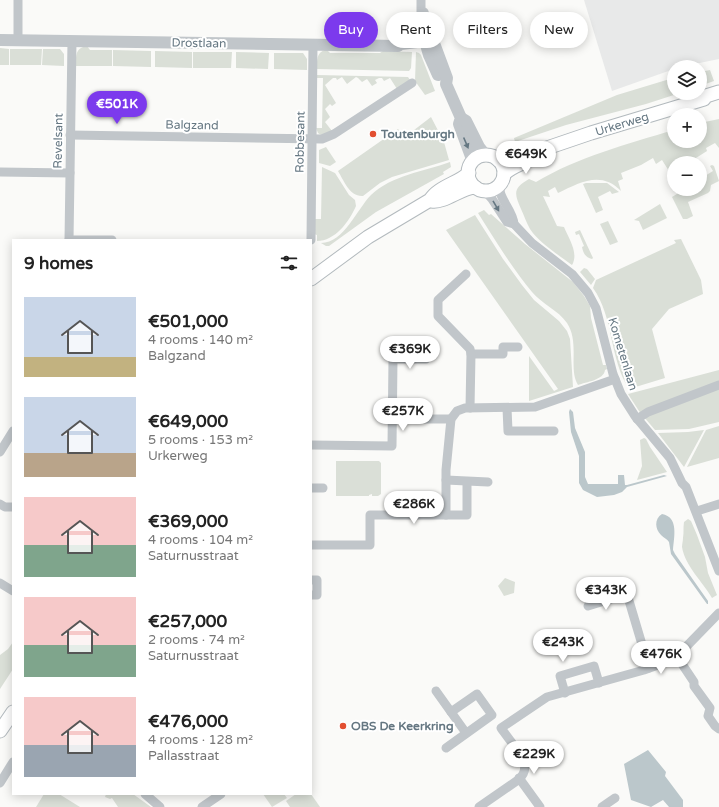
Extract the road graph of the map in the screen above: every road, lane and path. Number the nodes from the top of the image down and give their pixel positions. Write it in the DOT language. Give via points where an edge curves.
graph roads {
  1 [pos="18,0"];
  2 [pos="421,0"];
  3 [pos="424,12"];
  4 [pos="0,40"];
  5 [pos="18,40"];
  6 [pos="72,41"];
  7 [pos="313,45"];
  8 [pos="386,46"];
  9 [pos="400,48"];
  10 [pos="411,48"];
  11 [pos="430,48"];
  12 [pos="412,83"];
  13 [pos="719,92"];
  14 [pos="707,96"];
  15 [pos="719,98"];
  16 [pos="701,100"];
  17 [pos="706,100"];
  18 [pos="461,118"];
  19 [pos="70,135"];
  20 [pos="312,139"];
  21 [pos="540,150"];
  22 [pos="492,158"];
  23 [pos="471,167"];
  24 [pos="0,172"];
  25 [pos="70,173"];
  26 [pos="501,179"];
  27 [pos="480,189"];
  28 [pos="430,200"];
  29 [pos="514,224"];
  30 [pos="69,239"];
  31 [pos="311,239"];
  32 [pos="466,274"];
  33 [pos="312,278"];
  34 [pos="518,347"];
  35 [pos="471,354"];
  36 [pos="426,359"];
  37 [pos="615,379"];
  38 [pos="719,385"];
  39 [pos="470,408"];
  40 [pos="508,408"];
  41 [pos="392,419"];
  42 [pos="451,419"];
  43 [pos="637,419"];
  44 [pos="554,431"];
  45 [pos="12,433"];
  46 [pos="312,445"];
  47 [pos="0,452"];
  48 [pos="446,480"];
  49 [pos="467,482"];
  50 [pos="488,482"];
  51 [pos="312,488"];
  52 [pos="323,488"];
  53 [pos="0,504"];
  54 [pos="719,504"];
  55 [pos="12,507"];
  56 [pos="697,512"];
  57 [pos="446,515"];
  58 [pos="312,545"];
  59 [pos="719,571"];
  60 [pos="312,580"];
  61 [pos="0,583"];
  62 [pos="12,590"];
  63 [pos="312,595"];
  64 [pos="588,606"];
  65 [pos="719,614"];
  66 [pos="676,655"];
  67 [pos="650,668"];
  68 [pos="599,683"];
  69 [pos="436,691"];
  70 [pos="565,693"];
  71 [pos="451,712"];
  72 [pos="12,713"];
  73 [pos="492,715"];
  74 [pos="503,727"];
  75 [pos="719,729"];
  76 [pos="0,731"];
  77 [pos="466,733"];
  78 [pos="446,748"];
  79 [pos="12,764"];
  80 [pos="519,778"];
  81 [pos="0,783"];
  82 [pos="146,795"];
  83 [pos="220,795"];
  84 [pos="615,798"];
  85 [pos="160,807"];
  86 [pos="202,807"];
  87 [pos="479,807"];
  88 [pos="540,807"];
  89 [pos="602,807"];
  1 -- 5 [label="street"];
  2 -- 3 [label="street" via="421,10"];
  4 -- 5 [label="street, Drostlaan"];
  5 -- 6 [label="street, Drostlaan"];
  6 -- 7 [label="street, Drostlaan"];
  6 -- 19 [label="street, Revelsant"];
  7 -- 8 [label="street, Drostlaan"];
  7 -- 20 [label="street, Robbesant"];
  9 -- 10 [label="street, Drostlaan"];
  11 -- 18 [label="street" via="447,78 446,84"];
  12 -- 20 [label="street" via="330,137"];
  13 -- 14 [label="main road, Urkerweg"];
  15 -- 17 [label="main road, Urkerweg"];
  16 -- 21 [label="main road, Urkerweg"];
  18 -- 22 [label="street" via="466,121 479,147"];
  18 -- 23 [label="street, one-way" via="459,124"];
  19 -- 20 [label="street, Balgzand"];
  19 -- 25 [label="street, Revelsant"];
  20 -- 31 [label="street, Robbesant"];
  21 -- 22 [label="main road, Urkerweg" via="533,149 508,158"];
  21 -- 26 [label="main road, Urkerweg" via="536,156 512,167"];
  22 -- 23 [label="main road" via="479,157"];
  22 -- 26 [label="main road" via="502,166"];
  23 -- 27 [label="main road" via="470,180"];
  23 -- 28 [label="main road" via="460,180 435,193"];
  24 -- 25 [label="street"];
  25 -- 30 [label="street, Revelsant"];
  26 -- 27 [label="main road" via="493,190"];
  26 -- 29 [label="street, Kometenlaan" via="501,195 514,218"];
  27 -- 28 [label="main road" via="465,189 437,201"];
  27 -- 29 [label="street, Kometenlaan, one-way" via="492,199 507,222"];
  28 -- 33 [label="main road" via="368,237"];
  29 -- 37 [label="street, Kometenlaan" via="532,243 577,278 588,293 598,312"];
  32 -- 35 [label="street" via="438,300 438,316 470,349"];
  34 -- 35 [label="street" via="503,347 503,354"];
  35 -- 39 [label="street"];
  36 -- 41 [label="street" via="393,359"];
  37 -- 40 [label="street" via="535,407"];
  37 -- 43 [label="street, Kometenlaan"];
  38 -- 43 [label="street" via="648,412"];
  39 -- 40 [label="street"];
  39 -- 42 [label="street" via="458,410"];
  40 -- 44 [label="street" via="508,431"];
  41 -- 42 [label="street"];
  41 -- 46 [label="street" via="392,446"];
  42 -- 48 [label="street"];
  43 -- 56 [label="street, Kometenlaan" via="670,458"];
  45 -- 47 [label="street"];
  48 -- 49 [label="street"];
  48 -- 57 [label="street"];
  49 -- 50 [label="street"];
  49 -- 57 [label="street" via="466,515"];
  51 -- 52 [label="street"];
  53 -- 55 [label="street"];
  54 -- 56 [label="street"];
  56 -- 59 [label="street, Kometenlaan"];
  57 -- 58 [label="street" via="370,515 370,545"];
  60 -- 63 [label="street" via="317,580 317,595"];
  61 -- 62 [label="street"];
  64 -- 67 [label="street" via="627,594"];
  65 -- 66 [label="street"];
  66 -- 67 [label="street"];
  66 -- 75 [label="street" via="710,708 708,716"];
  67 -- 68 [label="street"];
  68 -- 70 [label="street"];
  68 -- 70 [label="street" via="594,666 586,668 560,676"];
  69 -- 71 [label="street"];
  70 -- 74 [label="street" via="541,700"];
  71 -- 73 [label="street" via="477,694"];
  71 -- 77 [label="street"];
  72 -- 76 [label="main road"];
  73 -- 74 [label="street"];
  73 -- 77 [label="street"];
  74 -- 80 [label="street" via="501,728 524,763 524,771"];
  77 -- 78 [label="street"];
  79 -- 81 [label="street"];
  80 -- 87 [label="street"];
  80 -- 88 [label="street"];
  82 -- 85 [label="street"];
  83 -- 86 [label="street"];
  84 -- 89 [label="street"];
}
